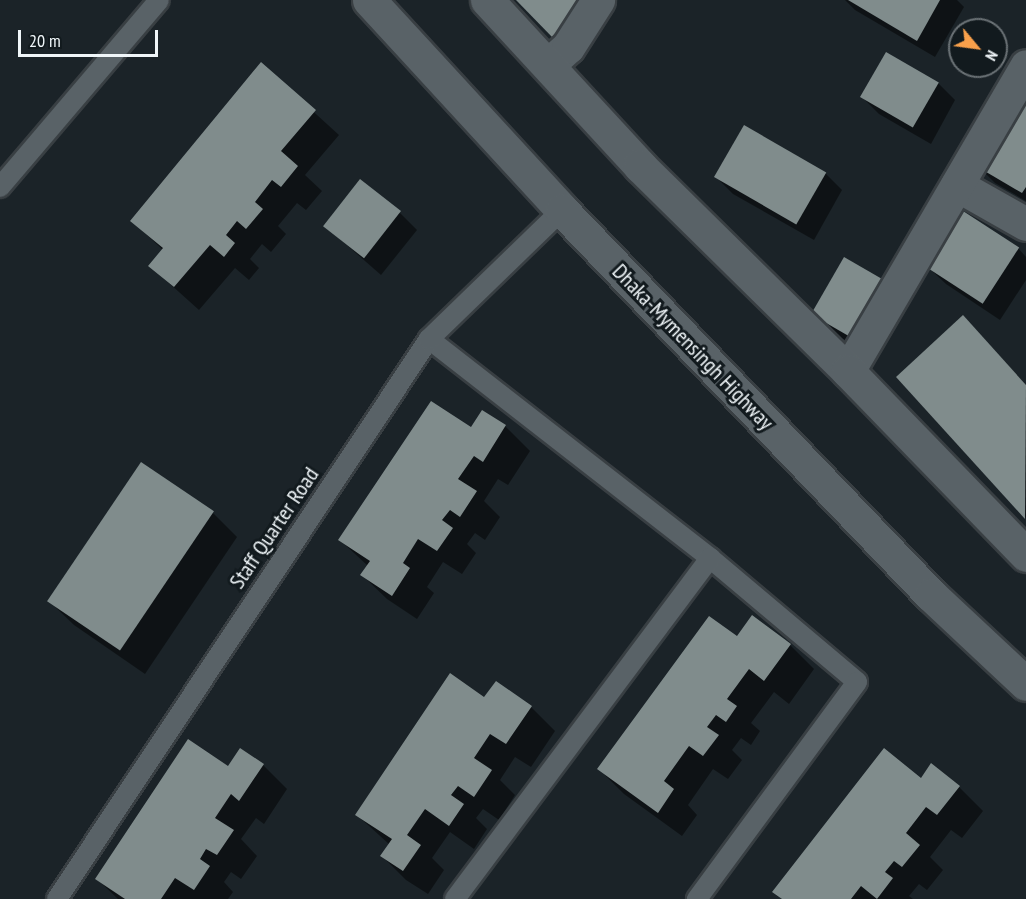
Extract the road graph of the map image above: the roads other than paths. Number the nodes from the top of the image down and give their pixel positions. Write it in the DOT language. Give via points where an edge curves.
graph roads {
  1 [pos="159,0"];
  2 [pos="369,0"];
  3 [pos="487,0"];
  4 [pos="598,0"];
  5 [pos="549,64"];
  6 [pos="1026,66"];
  7 [pos="957,185"];
  8 [pos="0,187"];
  9 [pos="562,210"];
  10 [pos="1026,224"];
  11 [pos="429,339"];
  12 [pos="848,371"];
  13 [pos="1026,555"];
  14 [pos="710,558"];
  15 [pos="1026,684"];
  16 [pos="57,899"];
  17 [pos="455,899"];
  18 [pos="698,899"];
  1 -- 8 [label="lane"];
  2 -- 9 [label="main road, Dhaka-Mymensingh Highway"];
  3 -- 5 [label="main road"];
  4 -- 5 [label="main road" via="568,48"];
  5 -- 12 [label="main road" via="640,166"];
  6 -- 7 [label="main road"];
  7 -- 10 [label="main road"];
  7 -- 12 [label="main road"];
  9 -- 11 [label="lane, Staff Quarter Road"];
  9 -- 15 [label="main road, Dhaka-Mymensingh Highway" via="931,595"];
  11 -- 14 [label="lane"];
  11 -- 16 [label="lane, Staff Quarter Road"];
  12 -- 13 [label="main road"];
  14 -- 17 [label="lane"];
  14 -- 18 [label="lane" via="857,682"];
}
